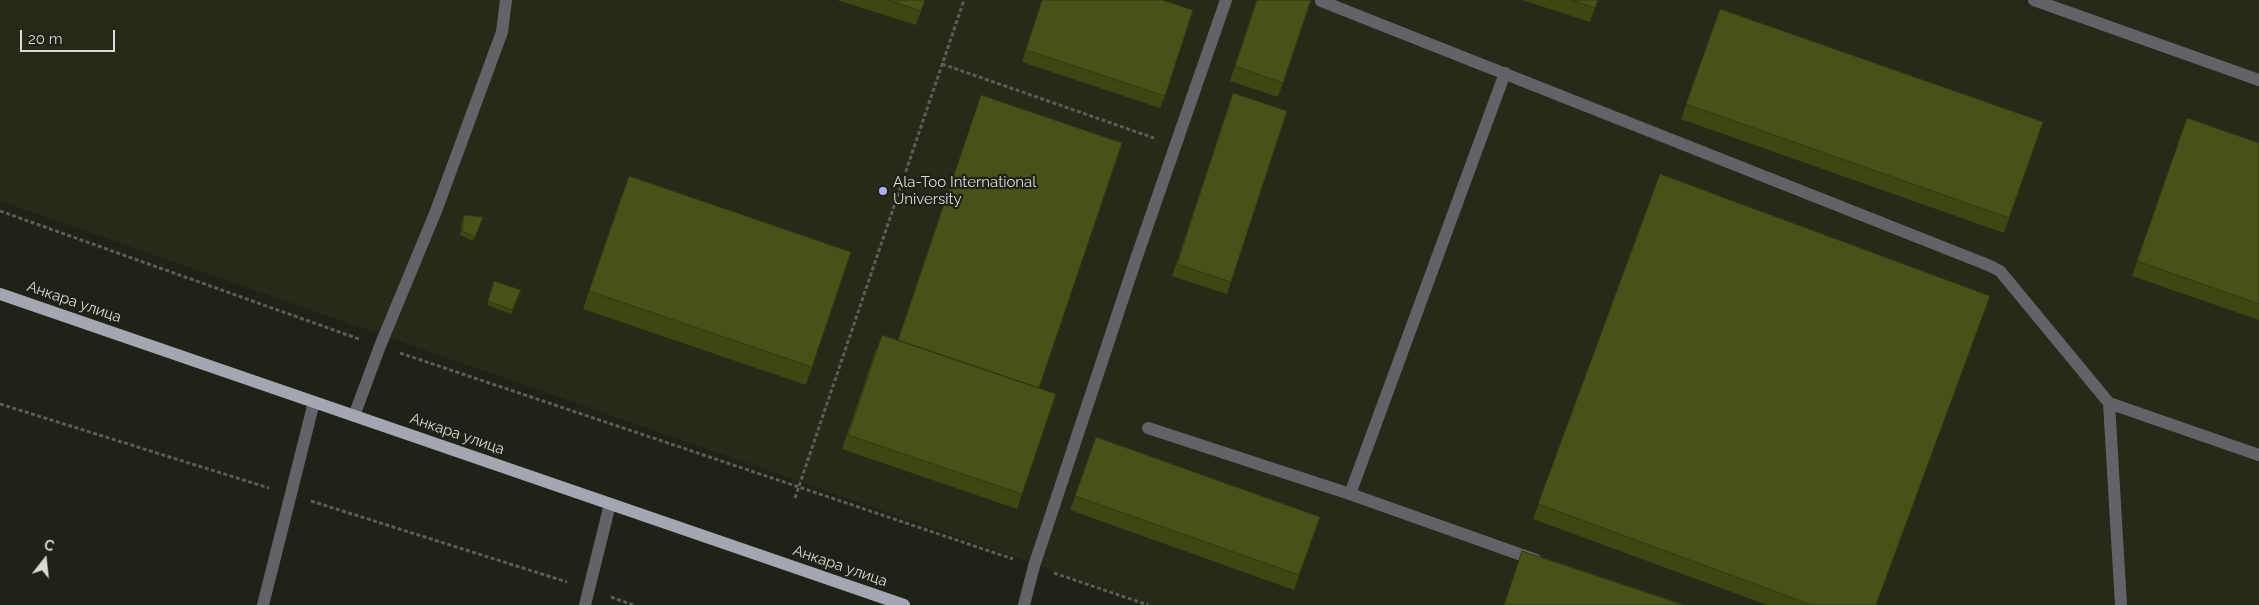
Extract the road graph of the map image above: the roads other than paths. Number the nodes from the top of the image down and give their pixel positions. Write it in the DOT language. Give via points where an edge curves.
graph roads {
  1 [pos="506,0"];
  2 [pos="1226,0"];
  3 [pos="2034,0"];
  4 [pos="1321,1"];
  5 [pos="1505,73"];
  6 [pos="2259,80"];
  7 [pos="0,294"];
  8 [pos="314,402"];
  9 [pos="2109,403"];
  10 [pos="354,416"];
  11 [pos="1148,428"];
  12 [pos="2259,455"];
  13 [pos="1350,494"];
  14 [pos="610,504"];
  15 [pos="1545,563"];
  16 [pos="263,605"];
  17 [pos="585,605"];
  18 [pos="904,605"];
  19 [pos="1024,605"];
  20 [pos="2121,605"];
  1 -- 10 [label="lane" via="502,32 436,212"];
  2 -- 19 [label="lane" via="1034,566"];
  3 -- 6 [label="lane"];
  4 -- 5 [label="lane"];
  5 -- 9 [label="lane" via="1988,265 2000,272"];
  5 -- 13 [label="lane"];
  7 -- 8 [label="main road, Анкара улица"];
  8 -- 10 [label="main road, Анкара улица"];
  8 -- 16 [label="lane"];
  9 -- 12 [label="lane"];
  9 -- 20 [label="lane"];
  10 -- 14 [label="main road, Анкара улица"];
  11 -- 13 [label="lane"];
  13 -- 15 [label="lane"];
  14 -- 17 [label="lane"];
  14 -- 18 [label="main road, Анкара улица"];
}
